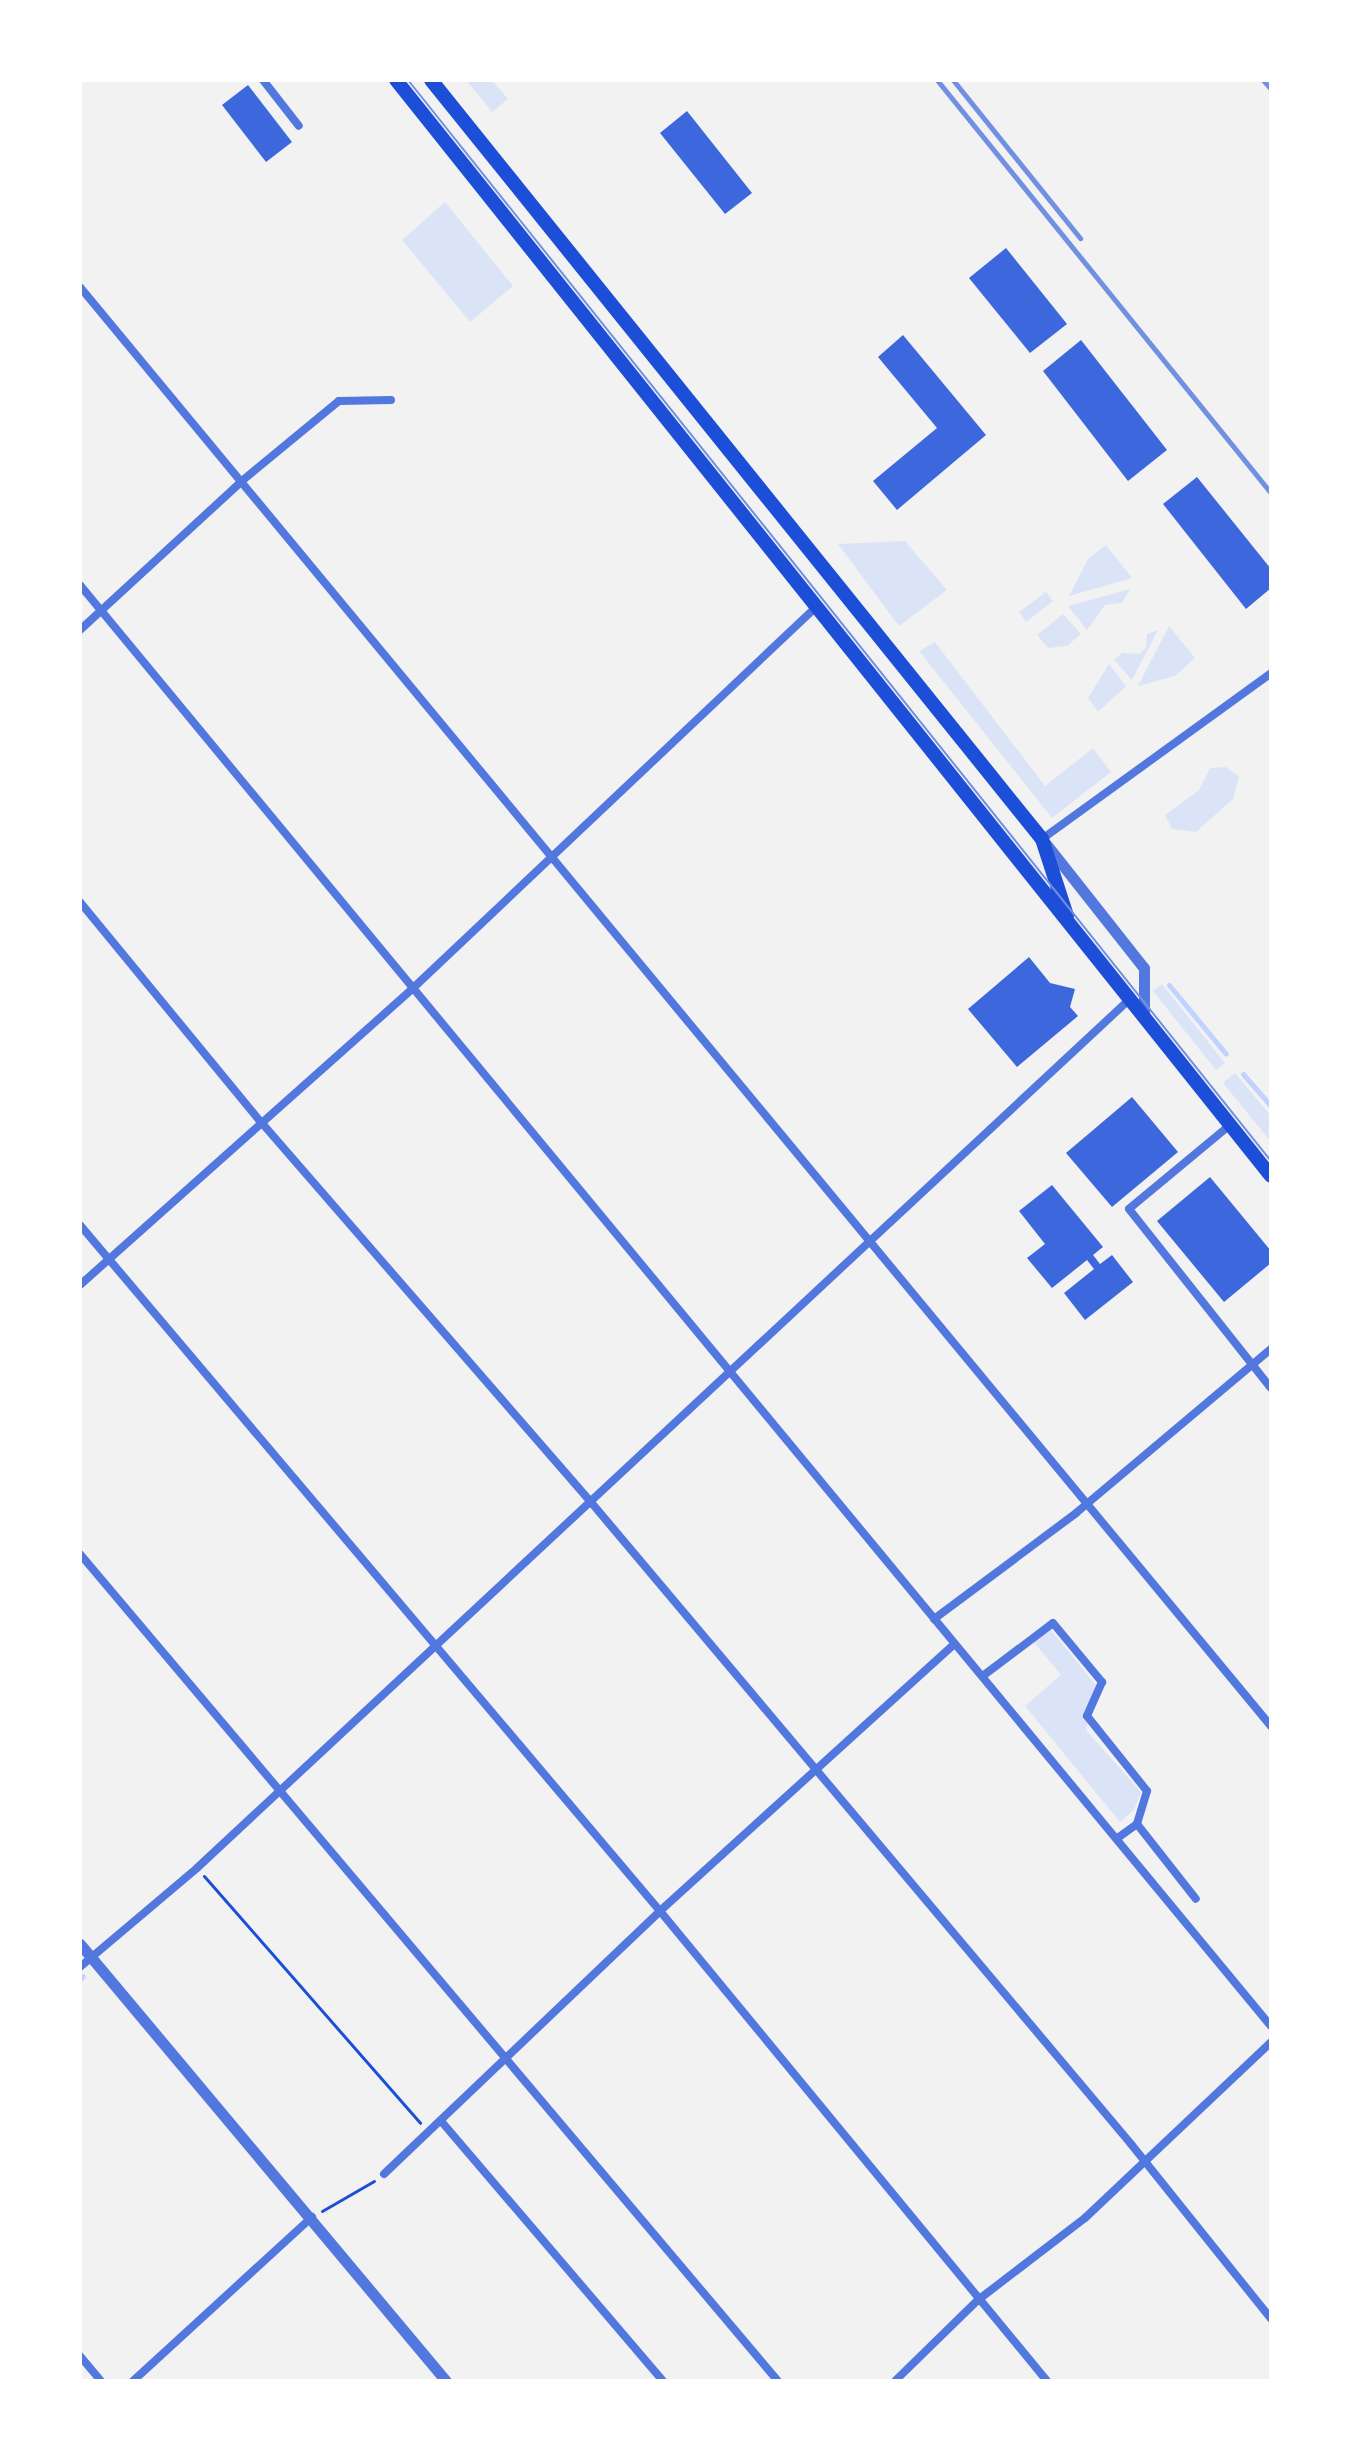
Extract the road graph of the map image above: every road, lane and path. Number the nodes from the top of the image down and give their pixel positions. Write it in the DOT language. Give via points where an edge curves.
graph roads {
  1 [pos="263,80"];
  2 [pos="396,80"];
  3 [pos="431,80"];
  4 [pos="299,126"];
  5 [pos="80,287"];
  6 [pos="391,400"];
  7 [pos="243,480"];
  8 [pos="80,585"];
  9 [pos="816,607"];
  10 [pos="101,610"];
  11 [pos="80,630"];
  12 [pos="1271,673"];
  13 [pos="1042,839"];
  14 [pos="552,853"];
  15 [pos="80,902"];
  16 [pos="1068,921"];
  17 [pos="411,990"];
  18 [pos="1130,999"];
  19 [pos="1144,1017"];
  20 [pos="261,1122"];
  21 [pos="1230,1125"];
  22 [pos="1271,1176"];
  23 [pos="80,1225"];
  24 [pos="872,1242"];
  25 [pos="109,1259"];
  26 [pos="80,1285"];
  27 [pos="1271,1349"];
  28 [pos="1252,1365"];
  29 [pos="730,1372"];
  30 [pos="1271,1388"];
  31 [pos="590,1501"];
  32 [pos="1088,1503"];
  33 [pos="80,1554"];
  34 [pos="934,1619"];
  35 [pos="435,1642"];
  36 [pos="954,1644"];
  37 [pos="984,1675"];
  38 [pos="1271,1726"];
  39 [pos="814,1770"];
  40 [pos="282,1789"];
  41 [pos="1137,1824"];
  42 [pos="1118,1838"];
  43 [pos="197,1868"];
  44 [pos="1196,1899"];
  45 [pos="660,1911"];
  46 [pos="80,1944"];
  47 [pos="91,1957"];
  48 [pos="80,1967"];
  49 [pos="1271,2026"];
  50 [pos="1271,2042"];
  51 [pos="505,2060"];
  52 [pos="441,2121"];
  53 [pos="428,2132"];
  54 [pos="1144,2160"];
  55 [pos="384,2174"];
  56 [pos="312,2217"];
  57 [pos="978,2300"];
  58 [pos="1271,2319"];
  59 [pos="80,2356"];
  60 [pos="101,2381"];
  61 [pos="133,2381"];
  62 [pos="446,2381"];
  63 [pos="663,2381"];
  64 [pos="778,2381"];
  65 [pos="895,2381"];
  66 [pos="1047,2381"];
  1 -- 4 [label="street"];
  2 -- 9 [label="main road"];
  3 -- 13 [label="main road"];
  5 -- 7 [label="street"];
  6 -- 7 [label="street" via="339,401"];
  7 -- 10 [label="street"];
  7 -- 14 [label="street"];
  8 -- 10 [label="street"];
  9 -- 14 [label="street"];
  9 -- 16 [label="main road"];
  10 -- 11 [label="street"];
  10 -- 17 [label="street"];
  12 -- 13 [label="street"];
  13 -- 16 [label="main road"];
  13 -- 19 [label="street" via="1144,968"];
  14 -- 17 [label="street"];
  14 -- 24 [label="street"];
  15 -- 20 [label="street"];
  16 -- 18 [label="main road"];
  17 -- 20 [label="street"];
  17 -- 29 [label="street"];
  18 -- 19 [label="main road"];
  18 -- 24 [label="street"];
  19 -- 21 [label="main road"];
  20 -- 25 [label="street"];
  20 -- 31 [label="street"];
  21 -- 22 [label="main road"];
  21 -- 28 [label="street" via="1129,1209"];
  23 -- 25 [label="street"];
  24 -- 29 [label="street"];
  24 -- 32 [label="street"];
  25 -- 26 [label="street"];
  25 -- 35 [label="street"];
  27 -- 28 [label="street"];
  28 -- 30 [label="street"];
  28 -- 32 [label="street"];
  29 -- 31 [label="street"];
  29 -- 34 [label="street"];
  31 -- 35 [label="street"];
  31 -- 39 [label="street"];
  32 -- 34 [label="street"];
  32 -- 38 [label="street"];
  33 -- 40 [label="street"];
  34 -- 36 [label="street"];
  35 -- 40 [label="street"];
  35 -- 45 [label="street"];
  36 -- 37 [label="street"];
  36 -- 39 [label="street"];
  37 -- 41 [label="street" via="1053,1623 1102,1682 1087,1716 1147,1791"];
  37 -- 42 [label="street"];
  39 -- 45 [label="street"];
  39 -- 54 [label="street"];
  40 -- 43 [label="street"];
  40 -- 51 [label="street"];
  41 -- 42 [label="street"];
  41 -- 44 [label="street"];
  42 -- 49 [label="street"];
  43 -- 47 [label="street"];
  43 -- 53 [label="path"];
  45 -- 51 [label="street"];
  45 -- 57 [label="street"];
  46 -- 47 [label="street"];
  47 -- 48 [label="street"];
  47 -- 56 [label="street"];
  50 -- 54 [label="street"];
  51 -- 52 [label="street"];
  51 -- 64 [label="street"];
  52 -- 53 [label="street"];
  52 -- 63 [label="street"];
  53 -- 55 [label="street"];
  54 -- 57 [label="street" via="1085,2218"];
  54 -- 58 [label="street"];
  55 -- 56 [label="path"];
  56 -- 61 [label="street"];
  56 -- 62 [label="street"];
  57 -- 65 [label="street"];
  57 -- 66 [label="street"];
  59 -- 60 [label="street"];
}
